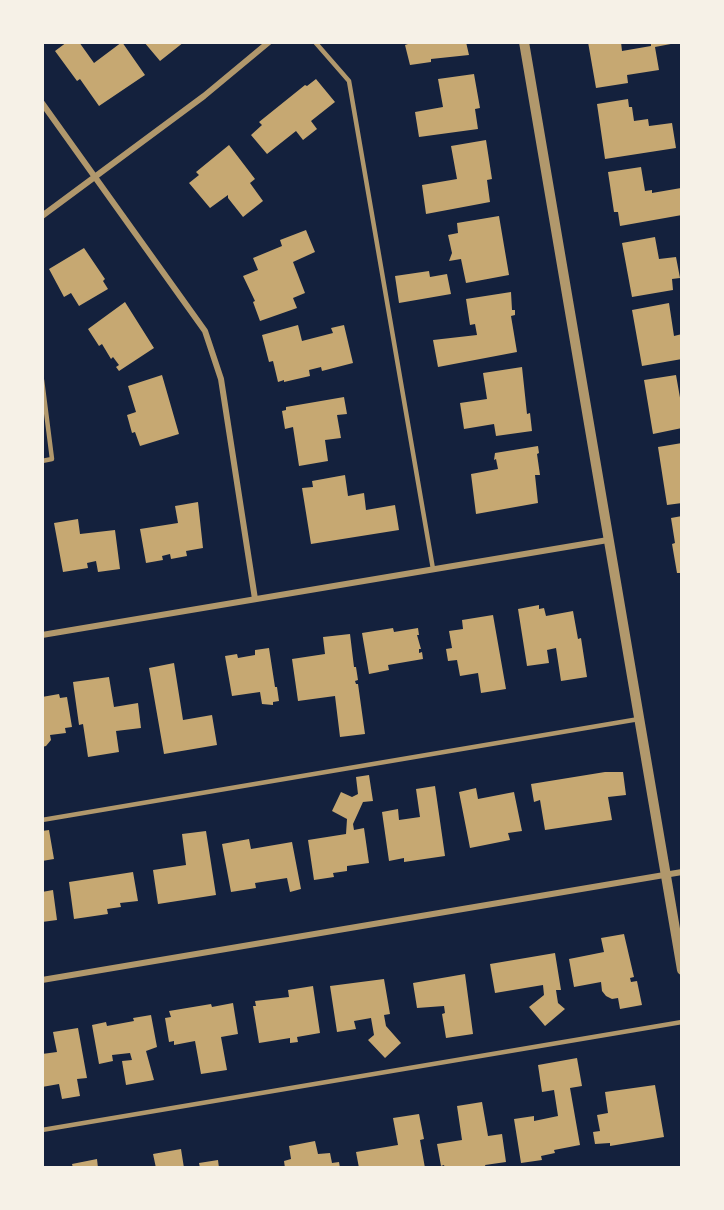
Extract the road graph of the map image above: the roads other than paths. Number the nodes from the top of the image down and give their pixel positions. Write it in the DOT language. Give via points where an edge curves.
graph roads {
  1 [pos="269,42"];
  2 [pos="315,42"];
  3 [pos="524,42"];
  4 [pos="42,103"];
  5 [pos="97,177"];
  6 [pos="42,216"];
  7 [pos="42,380"];
  8 [pos="42,461"];
  9 [pos="608,540"];
  10 [pos="434,569"];
  11 [pos="255,599"];
  12 [pos="42,635"];
  13 [pos="639,719"];
  14 [pos="42,820"];
  15 [pos="682,872"];
  16 [pos="666,875"];
  17 [pos="682,970"];
  18 [pos="42,980"];
  19 [pos="682,1022"];
  20 [pos="42,1130"];
  1 -- 5 [label="street"];
  2 -- 10 [label="lane" via="349,81"];
  3 -- 9 [label="street"];
  4 -- 5 [label="street"];
  5 -- 6 [label="street"];
  5 -- 11 [label="street" via="205,331 221,379"];
  7 -- 8 [label="lane" via="52,459"];
  9 -- 10 [label="street"];
  9 -- 13 [label="street"];
  10 -- 11 [label="street"];
  11 -- 12 [label="street"];
  13 -- 14 [label="lane"];
  13 -- 16 [label="street"];
  15 -- 16 [label="street"];
  16 -- 17 [label="street"];
  16 -- 18 [label="street"];
  19 -- 20 [label="lane"];
}
